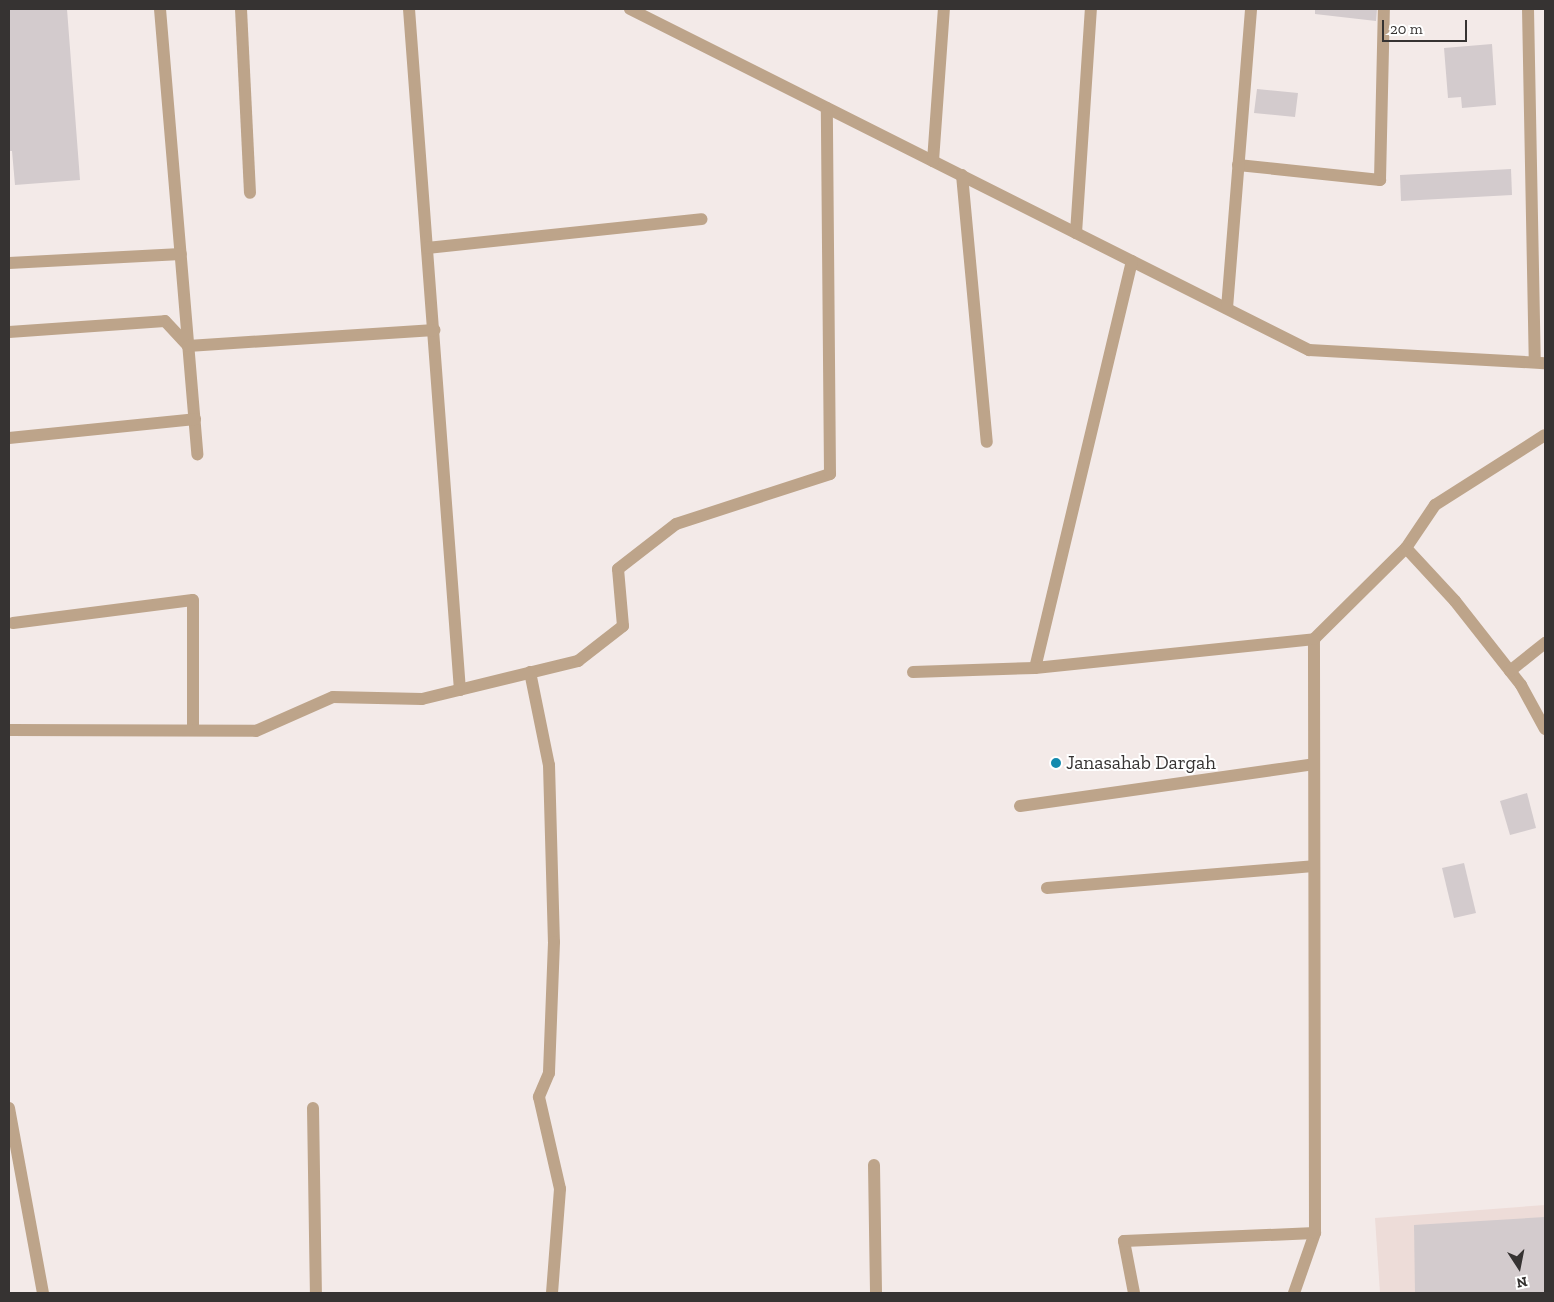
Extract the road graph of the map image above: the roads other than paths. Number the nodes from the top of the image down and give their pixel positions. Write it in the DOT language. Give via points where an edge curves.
graph roads {
  1 [pos="160,9"];
  2 [pos="241,9"];
  3 [pos="409,9"];
  4 [pos="630,9"];
  5 [pos="944,9"];
  6 [pos="1091,9"];
  7 [pos="1251,9"];
  8 [pos="1384,9"];
  9 [pos="1528,9"];
  10 [pos="827,108"];
  11 [pos="933,161"];
  12 [pos="1238,165"];
  13 [pos="962,175"];
  14 [pos="250,193"];
  15 [pos="701,219"];
  16 [pos="1076,233"];
  17 [pos="427,248"];
  18 [pos="180,254"];
  19 [pos="1132,261"];
  20 [pos="9,263"];
  21 [pos="1227,308"];
  22 [pos="434,330"];
  23 [pos="9,332"];
  24 [pos="188,346"];
  25 [pos="1540,362"];
  26 [pos="195,419"];
  27 [pos="1545,435"];
  28 [pos="9,438"];
  29 [pos="988,442"];
  30 [pos="197,454"];
  31 [pos="1406,548"];
  32 [pos="13,622"];
  33 [pos="1314,639"];
  34 [pos="1545,643"];
  35 [pos="1035,668"];
  36 [pos="1510,670"];
  37 [pos="530,672"];
  38 [pos="913,672"];
  39 [pos="460,690"];
  40 [pos="1545,729"];
  41 [pos="9,730"];
  42 [pos="193,730"];
  43 [pos="1314,764"];
  44 [pos="1020,806"];
  45 [pos="1313,866"];
  46 [pos="1047,888"];
  47 [pos="9,1108"];
  48 [pos="313,1108"];
  49 [pos="874,1165"];
  50 [pos="1315,1233"];
  51 [pos="43,1293"];
  52 [pos="316,1293"];
  53 [pos="552,1293"];
  54 [pos="876,1293"];
  55 [pos="1134,1293"];
  56 [pos="1294,1293"];
  1 -- 18 [label="street"];
  2 -- 14 [label="street"];
  3 -- 17 [label="street"];
  4 -- 10 [label="street"];
  5 -- 11 [label="street"];
  6 -- 16 [label="street"];
  7 -- 12 [label="street"];
  8 -- 12 [label="street" via="1380,180"];
  9 -- 25 [label="street"];
  10 -- 11 [label="street"];
  10 -- 37 [label="street" via="830,474 676,524 618,569 623,626 578,661"];
  11 -- 13 [label="street"];
  12 -- 21 [label="street"];
  13 -- 16 [label="street"];
  13 -- 29 [label="street"];
  15 -- 17 [label="street"];
  16 -- 19 [label="street"];
  17 -- 22 [label="street"];
  18 -- 20 [label="street"];
  18 -- 24 [label="street"];
  19 -- 21 [label="street"];
  19 -- 35 [label="street"];
  21 -- 25 [label="street" via="1310,350"];
  22 -- 24 [label="street"];
  22 -- 39 [label="street"];
  23 -- 24 [label="street" via="165,321"];
  24 -- 26 [label="street"];
  26 -- 28 [label="street"];
  26 -- 30 [label="street"];
  27 -- 31 [label="street" via="1435,505"];
  31 -- 33 [label="street"];
  31 -- 36 [label="street" via="1455,601"];
  32 -- 42 [label="street" via="194,600"];
  33 -- 35 [label="street"];
  33 -- 43 [label="street"];
  34 -- 36 [label="street"];
  35 -- 38 [label="street"];
  36 -- 40 [label="street"];
  37 -- 39 [label="street"];
  37 -- 53 [label="street" via="549,775 554,942 549,1073 540,1097 560,1189"];
  39 -- 42 [label="street" via="422,699 333,697 256,731"];
  41 -- 42 [label="street"];
  43 -- 44 [label="street"];
  43 -- 45 [label="street"];
  45 -- 46 [label="street"];
  45 -- 50 [label="street"];
  47 -- 51 [label="street"];
  48 -- 52 [label="street"];
  49 -- 54 [label="street"];
  50 -- 55 [label="street" via="1124,1240"];
  50 -- 56 [label="street"];
}
